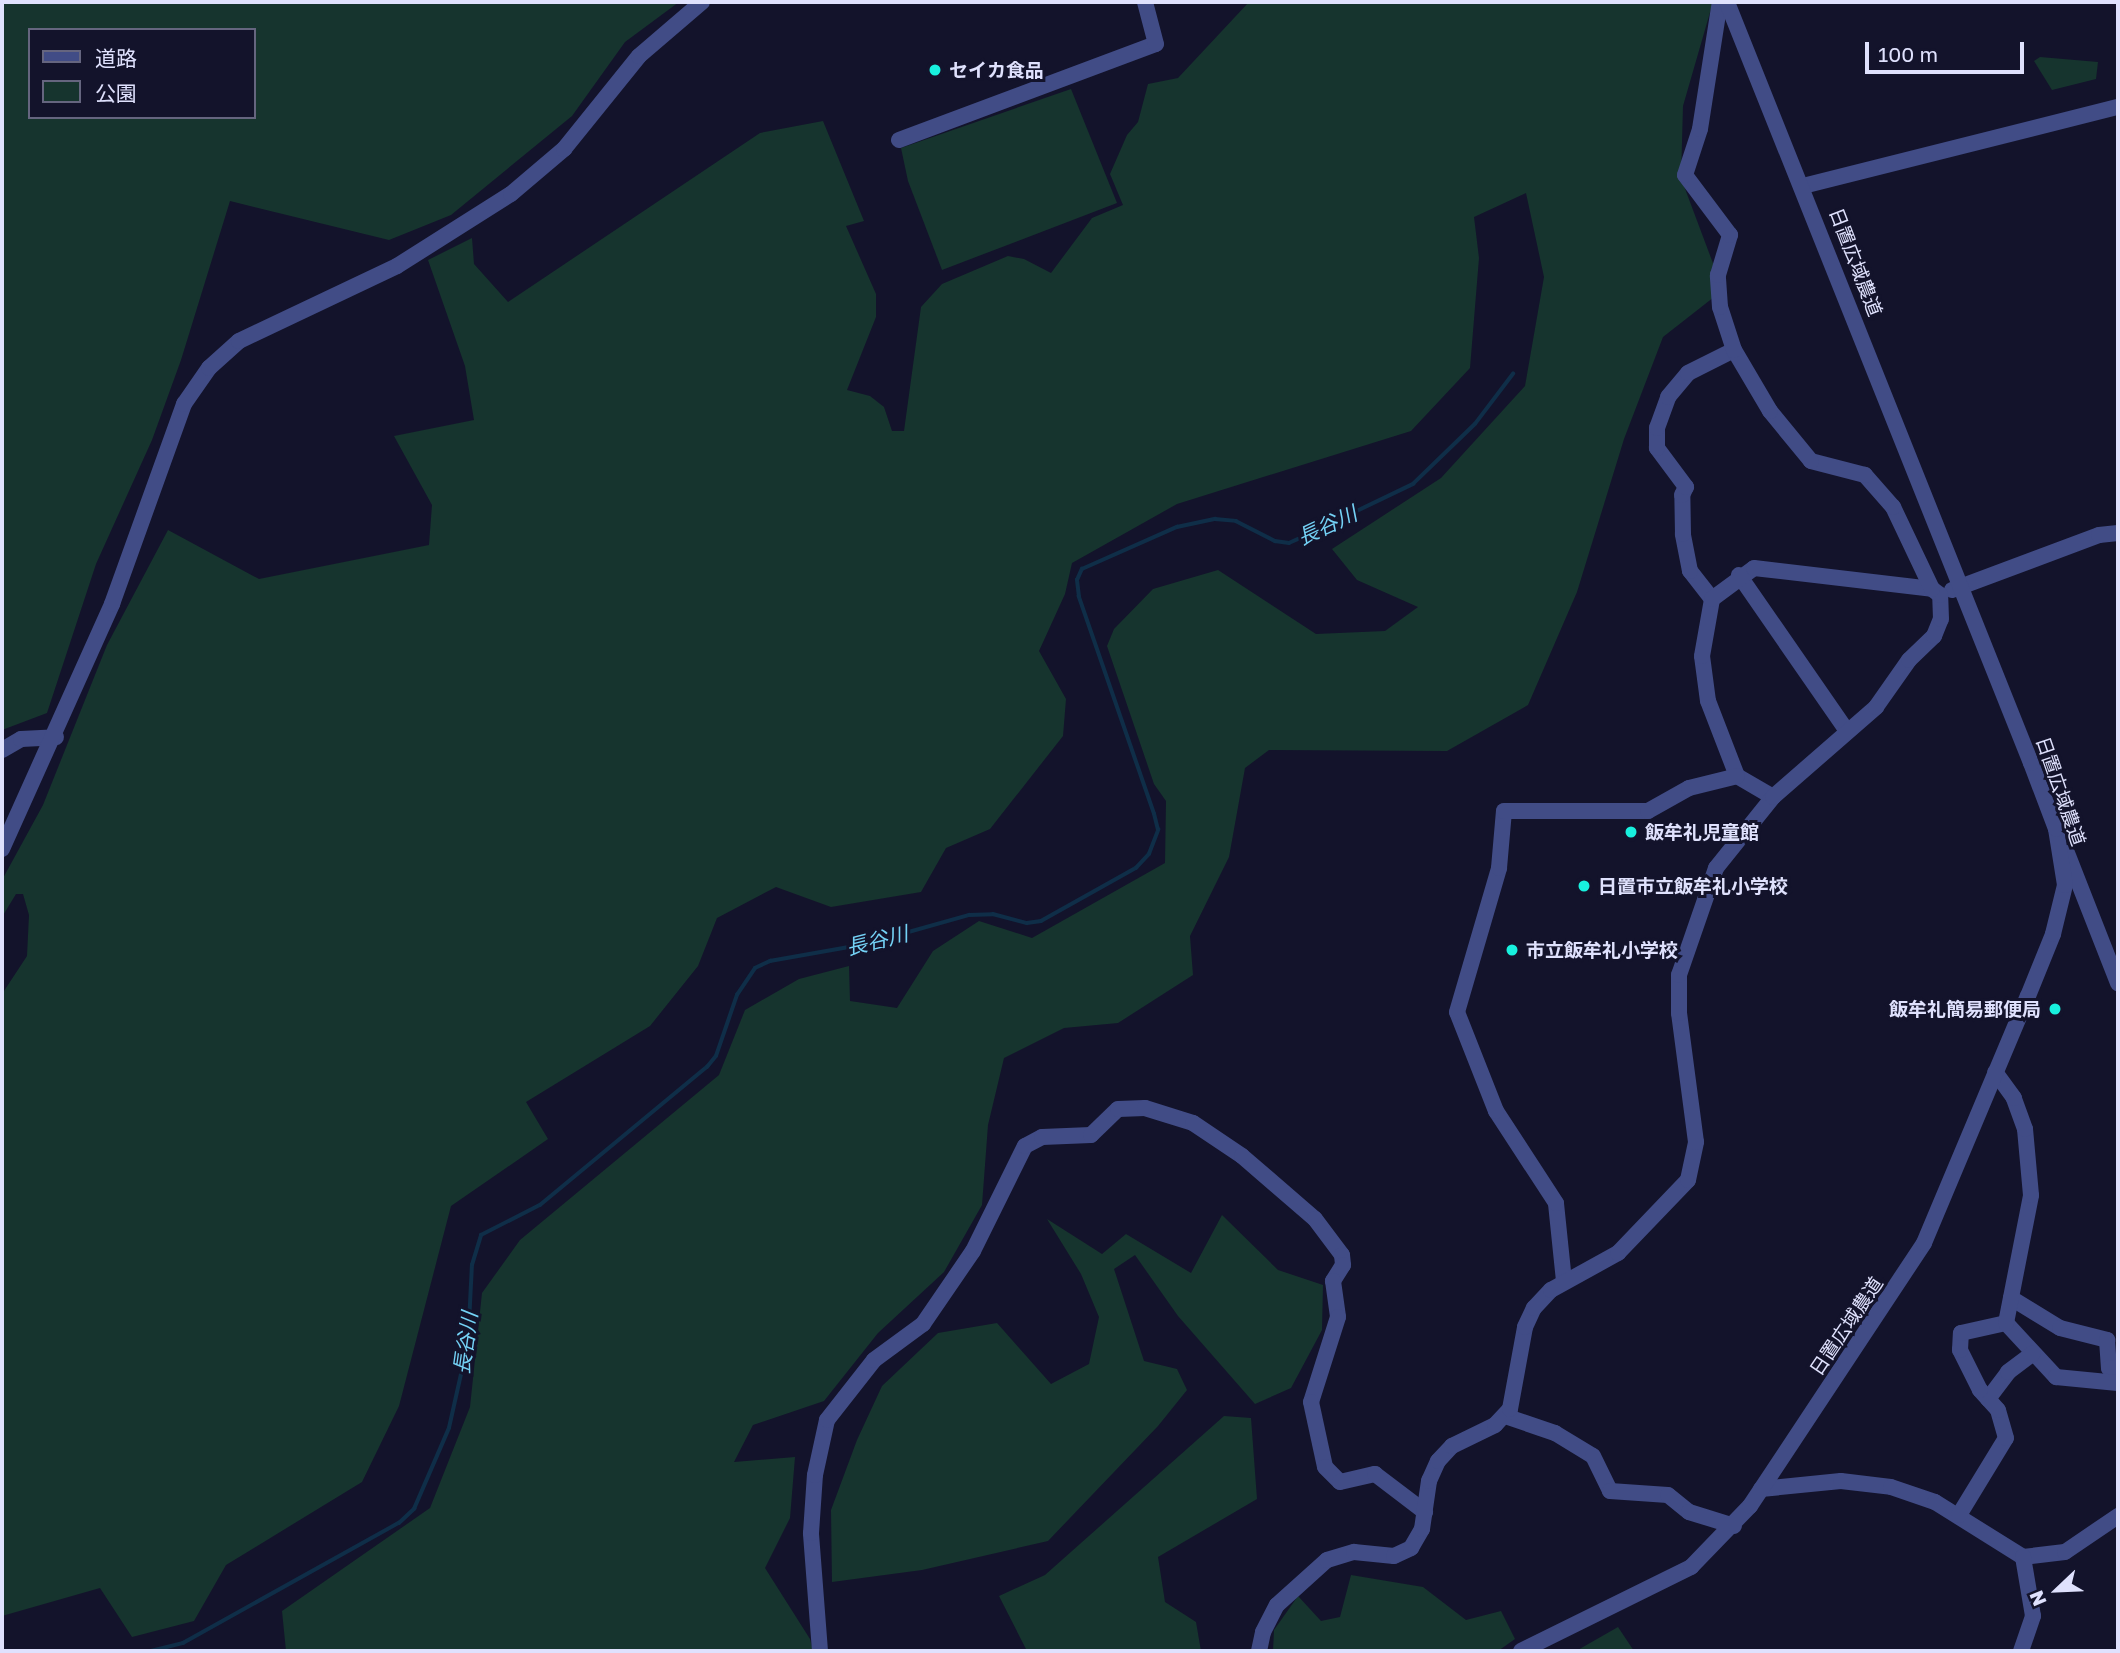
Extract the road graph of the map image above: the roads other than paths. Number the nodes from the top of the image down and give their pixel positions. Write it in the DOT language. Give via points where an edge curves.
graph roads {
  1 [pos="702,2"];
  2 [pos="1145,2"];
  3 [pos="1720,2"];
  4 [pos="1727,2"];
  5 [pos="2118,107"];
  6 [pos="900,140"];
  7 [pos="1803,186"];
  8 [pos="1734,350"];
  9 [pos="2118,533"];
  10 [pos="1739,575"];
  11 [pos="1960,586"];
  12 [pos="1936,592"];
  13 [pos="1712,599"];
  14 [pos="1847,730"];
  15 [pos="56,737"];
  16 [pos="2,750"];
  17 [pos="1737,776"];
  18 [pos="1773,797"];
  19 [pos="2056,829"];
  20 [pos="2,846"];
  21 [pos="2065,885"];
  22 [pos="2081,889"];
  23 [pos="2118,983"];
  24 [pos="1996,1072"];
  25 [pos="1564,1281"];
  26 [pos="2011,1298"];
  27 [pos="2006,1323"];
  28 [pos="2033,1353"];
  29 [pos="2118,1369"];
  30 [pos="2118,1383"];
  31 [pos="1987,1399"];
  32 [pos="1505,1416"];
  33 [pos="1761,1489"];
  34 [pos="1425,1512"];
  35 [pos="1959,1515"];
  36 [pos="2118,1516"];
  37 [pos="1734,1526"];
  38 [pos="2023,1557"];
  39 [pos="820,1651"];
  40 [pos="1259,1651"];
  41 [pos="1521,1651"];
  42 [pos="2021,1651"];
  1 -- 15 [label="street" via="639,56 564,149 511,194 397,265 239,341 209,368 184,404 116,594"];
  2 -- 6 [label="street" via="1156,44"];
  3 -- 8 [label="street" via="1700,129 1685,175 1730,235 1718,275 1720,307"];
  4 -- 7 [label="street, 日置広域農道"];
  5 -- 7 [label="street"];
  7 -- 11 [label="street, 日置広域農道"];
  8 -- 12 [label="street" via="1770,411 1811,461 1866,475 1893,507"];
  8 -- 13 [label="street" via="1688,373 1668,397 1657,428 1657,448 1686,487 1683,534 1690,570"];
  9 -- 11 [label="street" via="2099,535"];
  10 -- 12 [label="street" via="1754,568"];
  10 -- 13 [label="street"];
  10 -- 14 [label="street"];
  11 -- 12 [label="street"];
  11 -- 19 [label="street, 日置広域農道"];
  12 -- 14 [label="street" via="1941,619 1934,636 1909,660 1876,706"];
  13 -- 17 [label="street" via="1704,626 1707,691"];
  14 -- 18 [label="street"];
  15 -- 16 [label="street" via="22,739"];
  15 -- 20 [label="street"];
  17 -- 18 [label="street"];
  17 -- 25 [label="street" via="1689,788 1648,811 1504,811 1499,868 1457,1012 1496,1111 1556,1203"];
  18 -- 25 [label="street" via="1716,868 1683,958 1679,1013 1696,1142 1693,1170 1676,1195 1618,1253"];
  19 -- 21 [label="street, 日置広域農道"];
  19 -- 22 [label="street"];
  21 -- 22 [label="street"];
  21 -- 24 [label="street, 日置広域農道" via="2053,934"];
  22 -- 23 [label="street"];
  24 -- 26 [label="street" via="2014,1098 2025,1129 2031,1195"];
  24 -- 33 [label="street, 日置広域農道" via="1911,1266"];
  25 -- 32 [label="street" via="1542,1298 1529,1318 1514,1401"];
  26 -- 27 [label="street"];
  26 -- 29 [label="street" via="2060,1328 2107,1340 2109,1368"];
  27 -- 28 [label="street"];
  27 -- 31 [label="street" via="1961,1333 1960,1350"];
  28 -- 30 [label="street" via="2056,1377"];
  28 -- 31 [label="street" via="2008,1372"];
  31 -- 35 [label="street" via="1997,1410 2006,1438"];
  32 -- 34 [label="street" via="1444,1453 1433,1469"];
  32 -- 37 [label="street" via="1555,1433 1593,1456 1610,1491 1668,1494 1689,1513"];
  33 -- 35 [label="street" via="1798,1482 1864,1483 1913,1494"];
  33 -- 37 [label="street, 日置広域農道"];
  34 -- 39 [label="street" via="1375,1474 1340,1482 1325,1467 1311,1402 1338,1317 1333,1281 1343,1265 1342,1255 1315,1219 1242,1156 1193,1123 1145,1108 1118,1109 1091,1135 1042,1137 1025,1146 973,1251 923,1324 874,1360 827,1420 815,1475 811,1533"];
  34 -- 40 [label="street" via="1417,1541 1404,1553 1344,1553 1297,1583 1269,1617"];
  35 -- 38 [label="street"];
  36 -- 38 [label="street" via="2065,1552"];
  37 -- 41 [label="street, 日置広域農道" via="1690,1567"];
  38 -- 42 [label="street" via="2033,1616"];
}
